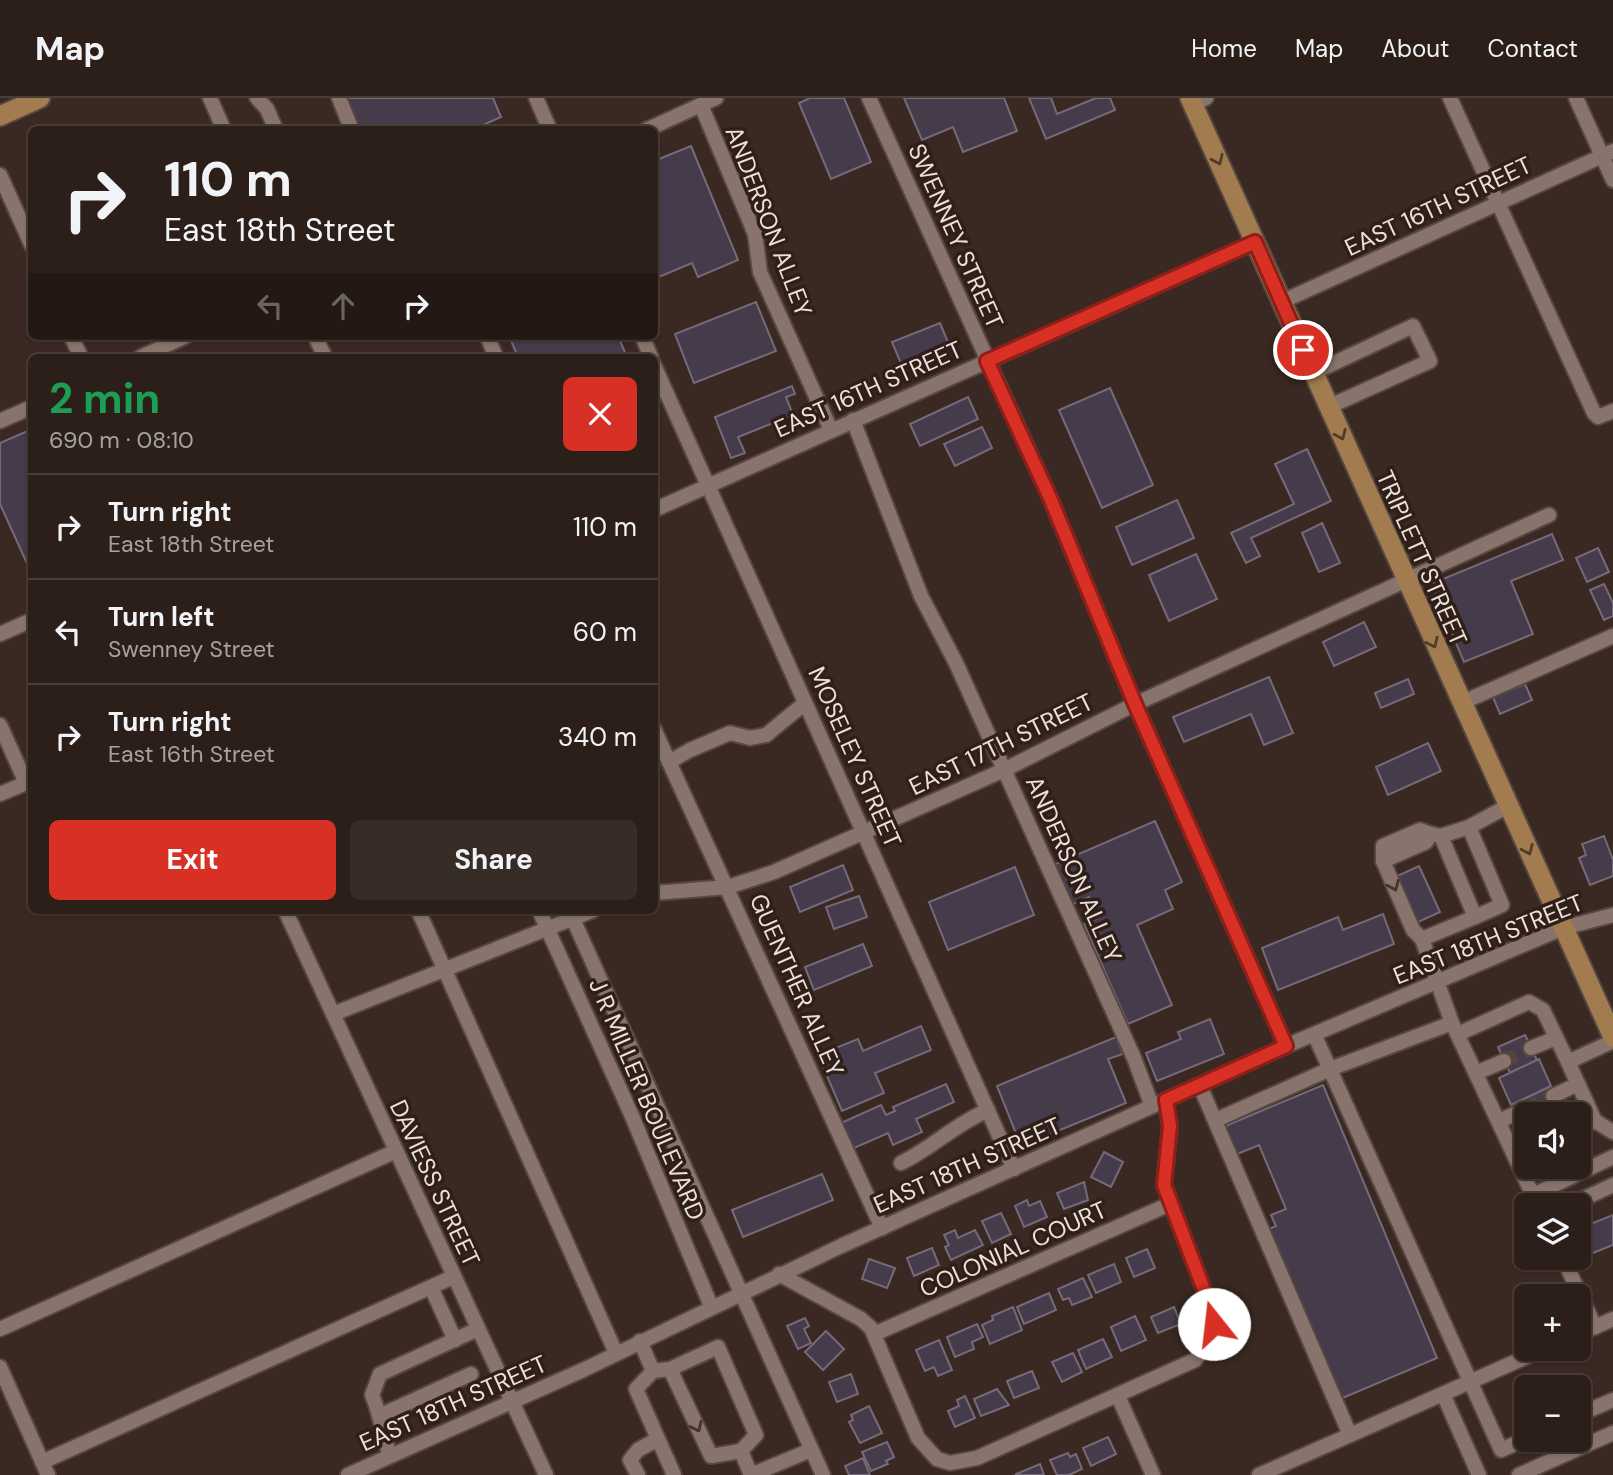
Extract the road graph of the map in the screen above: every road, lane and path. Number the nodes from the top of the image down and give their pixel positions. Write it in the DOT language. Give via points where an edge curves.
graph roads {
  1 [pos="40,98"];
  2 [pos="210,98"];
  3 [pos="257,98"];
  4 [pos="339,98"];
  5 [pos="536,98"];
  6 [pos="716,98"];
  7 [pos="869,98"];
  8 [pos="1450,98"];
  9 [pos="1576,98"];
  10 [pos="1196,100"];
  11 [pos="701,105"];
  12 [pos="0,116"];
  13 [pos="222,126"];
  14 [pos="274,126"];
  15 [pos="350,126"];
  16 [pos="548,126"];
  17 [pos="655,126"];
  18 [pos="1608,153"];
  19 [pos="0,175"];
  20 [pos="1613,180"];
  21 [pos="1499,204"];
  22 [pos="28,237"];
  23 [pos="1255,242"];
  24 [pos="1282,303"];
  25 [pos="177,340"];
  26 [pos="147,354"];
  27 [pos="987,361"];
  28 [pos="1313,373"];
  29 [pos="658,374"];
  30 [pos="1328,407"];
  31 [pos="28,409"];
  32 [pos="1613,411"];
  33 [pos="0,421"];
  34 [pos="853,421"];
  35 [pos="831,430"];
  36 [pos="708,486"];
  37 [pos="658,508"];
  38 [pos="1549,515"];
  39 [pos="1404,579"];
  40 [pos="28,622"];
  41 [pos="0,634"];
  42 [pos="1613,636"];
  43 [pos="806,703"];
  44 [pos="1461,703"];
  45 [pos="1135,704"];
  46 [pos="0,725"];
  47 [pos="658,738"];
  48 [pos="669,762"];
  49 [pos="1004,770"];
  50 [pos="28,779"];
  51 [pos="28,781"];
  52 [pos="0,794"];
  53 [pos="1508,806"];
  54 [pos="1469,827"];
  55 [pos="864,833"];
  56 [pos="1436,835"];
  57 [pos="728,887"];
  58 [pos="658,893"];
  59 [pos="287,914"];
  60 [pos="420,914"];
  61 [pos="541,914"];
  62 [pos="570,914"];
  63 [pos="1613,915"];
  64 [pos="1475,917"];
  65 [pos="1563,928"];
  66 [pos="547,929"];
  67 [pos="1422,939"];
  68 [pos="444,970"];
  69 [pos="1439,983"];
  70 [pos="333,1014"];
  71 [pos="1455,1028"];
  72 [pos="1315,1036"];
  73 [pos="1556,1038"];
  74 [pos="1613,1039"];
  75 [pos="1286,1046"];
  76 [pos="1531,1048"];
  77 [pos="1504,1060"];
  78 [pos="1568,1062"];
  79 [pos="1330,1069"];
  80 [pos="1476,1073"];
  81 [pos="1578,1084"];
  82 [pos="1200,1086"];
  83 [pos="1553,1096"];
  84 [pos="1159,1103"];
  85 [pos="656,1106"];
  86 [pos="988,1110"];
  87 [pos="1514,1114"];
  88 [pos="632,1116"];
  89 [pos="1216,1121"];
  90 [pos="1499,1121"];
  91 [pos="1595,1121"];
  92 [pos="1591,1123"];
  93 [pos="1613,1132"];
  94 [pos="1514,1144"];
  95 [pos="396,1151"];
  96 [pos="1613,1157"];
  97 [pos="901,1163"];
  98 [pos="1014,1169"];
  99 [pos="1613,1185"];
  100 [pos="1549,1193"];
  101 [pos="1591,1195"];
  102 [pos="1170,1204"];
  103 [pos="882,1228"];
  104 [pos="1569,1270"];
  105 [pos="779,1274"];
  106 [pos="453,1277"];
  107 [pos="431,1287"];
  108 [pos="740,1292"];
  109 [pos="711,1306"];
  110 [pos="1613,1319"];
  111 [pos="1595,1327"];
  112 [pos="0,1329"];
  113 [pos="478,1329"];
  114 [pos="1591,1329"];
  115 [pos="874,1334"];
  116 [pos="455,1340"];
  117 [pos="640,1341"];
  118 [pos="616,1353"];
  119 [pos="1517,1361"];
  120 [pos="0,1367"];
  121 [pos="670,1369"];
  122 [pos="653,1371"];
  123 [pos="471,1374"];
  124 [pos="1470,1382"];
  125 [pos="1443,1394"];
  126 [pos="1118,1396"];
  127 [pos="1613,1400"];
  128 [pos="513,1401"];
  129 [pos="1591,1409"];
  130 [pos="381,1415"];
  131 [pos="1613,1433"];
  132 [pos="1350,1435"];
  133 [pos="658,1439"];
  134 [pos="1514,1444"];
  135 [pos="811,1450"];
  136 [pos="741,1451"];
  137 [pos="390,1455"];
  138 [pos="45,1469"];
  139 [pos="348,1475"];
  140 [pos="546,1475"];
  141 [pos="638,1475"];
  142 [pos="674,1475"];
  143 [pos="751,1475"];
  144 [pos="822,1475"];
  145 [pos="1153,1475"];
  146 [pos="1259,1475"];
  147 [pos="1479,1475"];
  148 [pos="1519,1475"];
  1 -- 12 [label="main road"];
  2 -- 13 [label="street"];
  3 -- 14 [label="street"];
  4 -- 15 [label="street"];
  5 -- 16 [label="street"];
  6 -- 11 [label="street"];
  7 -- 27 [label="street, SWENNEY STREET"];
  8 -- 21 [label="street"];
  9 -- 18 [label="street"];
  10 -- 23 [label="main road, TRIPLETT STREET, one-way"];
  11 -- 17 [label="street"];
  11 -- 35 [label="street, ANDERSON ALLEY" via="755,234 760,272"];
  18 -- 20 [label="street"];
  18 -- 21 [label="street, EAST 16TH STREET"];
  19 -- 22 [label="street"];
  21 -- 24 [label="street, EAST 16TH STREET"];
  21 -- 32 [label="street" via="1594,413 1598,418"];
  23 -- 24 [label="main road, TRIPLETT STREET"];
  23 -- 27 [label="street, EAST 16TH STREET"];
  24 -- 28 [label="main road, TRIPLETT STREET"];
  25 -- 26 [label="street"];
  27 -- 34 [label="street, EAST 16TH STREET"];
  27 -- 45 [label="street, SWENNEY STREET" via="1051,500"];
  28 -- 30 [label="main road, TRIPLETT STREET"];
  28 -- 30 [label="street" via="1413,326 1430,361"];
  29 -- 36 [label="street, MOSELEY STREET"];
  30 -- 39 [label="main road, TRIPLETT STREET, one-way"];
  31 -- 33 [label="street"];
  34 -- 35 [label="street, EAST 16TH STREET"];
  34 -- 49 [label="street, ANDERSON ALLEY" via="921,596"];
  35 -- 36 [label="street, EAST 16TH STREET"];
  36 -- 37 [label="street, EAST 16TH STREET"];
  36 -- 43 [label="street, MOSELEY STREET"];
  38 -- 39 [label="street, EAST 17TH STREET"];
  39 -- 44 [label="main road, TRIPLETT STREET, one-way"];
  39 -- 45 [label="street, EAST 17TH STREET"];
  40 -- 41 [label="street"];
  42 -- 44 [label="street"];
  43 -- 48 [label="street" via="766,735 750,738 730,733"];
  43 -- 55 [label="street, MOSELEY STREET"];
  44 -- 53 [label="main road, TRIPLETT STREET"];
  45 -- 49 [label="street, EAST 17TH STREET"];
  45 -- 75 [label="street, SWENNEY STREET"];
  46 -- 50 [label="street"];
  47 -- 48 [label="street, GUENTHER ALLEY"];
  48 -- 57 [label="street, GUENTHER ALLEY"];
  49 -- 55 [label="street, EAST 17TH STREET"];
  49 -- 84 [label="street, ANDERSON ALLEY" via="1134,1058"];
  51 -- 52 [label="street"];
  53 -- 54 [label="street"];
  53 -- 65 [label="main road, TRIPLETT STREET, one-way"];
  54 -- 56 [label="street"];
  54 -- 64 [label="street" via="1502,905"];
  55 -- 57 [label="street, EAST 17TH STREET"];
  55 -- 86 [label="street, MOSELEY STREET"];
  56 -- 64 [label="street"];
  56 -- 67 [label="street, one-way" via="1384,861 1413,930"];
  57 -- 58 [label="street, EAST 17TH STREET"];
  57 -- 103 [label="street, GUENTHER ALLEY"];
  59 -- 70 [label="street, DAVIESS STREET"];
  60 -- 68 [label="street"];
  61 -- 66 [label="street, J R MILLER BOULEVARD"];
  62 -- 66 [label="street"];
  62 -- 85 [label="street"];
  63 -- 65 [label="street, EAST 18TH STREET"];
  64 -- 67 [label="street"];
  65 -- 69 [label="street, EAST 18TH STREET"];
  65 -- 74 [label="main road, TRIPLETT STREET"];
  66 -- 68 [label="street"];
  66 -- 88 [label="street, J R MILLER BOULEVARD"];
  67 -- 69 [label="street"];
  68 -- 70 [label="street"];
  68 -- 118 [label="street"];
  69 -- 71 [label="street"];
  69 -- 72 [label="street, EAST 18TH STREET"];
  70 -- 95 [label="street, DAVIESS STREET"];
  71 -- 73 [label="street" via="1529,1002 1543,1010"];
  71 -- 79 [label="street"];
  71 -- 80 [label="street"];
  72 -- 75 [label="street, EAST 18TH STREET"];
  72 -- 79 [label="street"];
  73 -- 76 [label="street"];
  73 -- 78 [label="street"];
  74 -- 78 [label="street"];
  75 -- 82 [label="street, EAST 18TH STREET"];
  77 -- 80 [label="street"];
  78 -- 81 [label="street"];
  79 -- 89 [label="street"];
  79 -- 124 [label="street"];
  80 -- 90 [label="street"];
  81 -- 83 [label="street"];
  81 -- 91 [label="street"];
  82 -- 84 [label="street, EAST 18TH STREET"];
  82 -- 89 [label="street"];
  84 -- 98 [label="street, EAST 18TH STREET"];
  84 -- 102 [label="street" via="1170,1126 1164,1185"];
  85 -- 88 [label="street"];
  85 -- 108 [label="street"];
  86 -- 97 [label="street" via="959,1123 930,1149"];
  86 -- 98 [label="street, MOSELEY STREET"];
  87 -- 90 [label="street"];
  88 -- 109 [label="street, J R MILLER BOULEVARD"];
  89 -- 132 [label="street"];
  90 -- 94 [label="street"];
  91 -- 92 [label="street"];
  91 -- 93 [label="street"];
  95 -- 106 [label="street, DAVIESS STREET"];
  95 -- 112 [label="street"];
  96 -- 100 [label="street"];
  98 -- 103 [label="street, EAST 18TH STREET"];
  99 -- 101 [label="street"];
  102 -- 115 [label="street, COLONIAL COURT"];
  102 -- 126 [label="street" via="1211,1308 1212,1338 1195,1360"];
  103 -- 105 [label="street, EAST 18TH STREET"];
  104 -- 111 [label="street"];
  105 -- 108 [label="street, EAST 18TH STREET"];
  105 -- 115 [label="street" via="861,1319"];
  106 -- 107 [label="street"];
  106 -- 113 [label="street, DAVIESS STREET"];
  107 -- 116 [label="street"];
  107 -- 138 [label="street"];
  108 -- 109 [label="street, EAST 18TH STREET"];
  108 -- 135 [label="street"];
  109 -- 117 [label="street, EAST 18TH STREET"];
  110 -- 111 [label="street"];
  111 -- 114 [label="street"];
  113 -- 116 [label="street"];
  113 -- 128 [label="street, DAVIESS STREET"];
  115 -- 126 [label="street" via="918,1438 937,1459 950,1463 977,1458"];
  116 -- 130 [label="street" via="380,1374 372,1395"];
  117 -- 118 [label="street, EAST 18TH STREET"];
  117 -- 122 [label="street"];
  118 -- 128 [label="street, EAST 18TH STREET"];
  119 -- 124 [label="street"];
  120 -- 138 [label="street"];
  121 -- 122 [label="street"];
  121 -- 136 [label="street, one-way" via="711,1456"];
  121 -- 136 [label="street" via="718,1347 756,1435"];
  122 -- 133 [label="street" via="636,1389"];
  123 -- 130 [label="street"];
  124 -- 125 [label="street"];
  124 -- 134 [label="street" via="1501,1450"];
  125 -- 132 [label="street"];
  125 -- 147 [label="street"];
  126 -- 145 [label="street"];
  127 -- 129 [label="street"];
  128 -- 137 [label="street, EAST 18TH STREET"];
  128 -- 140 [label="street, DAVIESS STREET"];
  130 -- 137 [label="street"];
  131 -- 148 [label="street"];
  132 -- 146 [label="street"];
  133 -- 141 [label="street" via="630,1460"];
  133 -- 142 [label="street"];
  135 -- 143 [label="street"];
  135 -- 144 [label="street"];
  136 -- 143 [label="street"];
  137 -- 139 [label="street, EAST 18TH STREET"];
}
